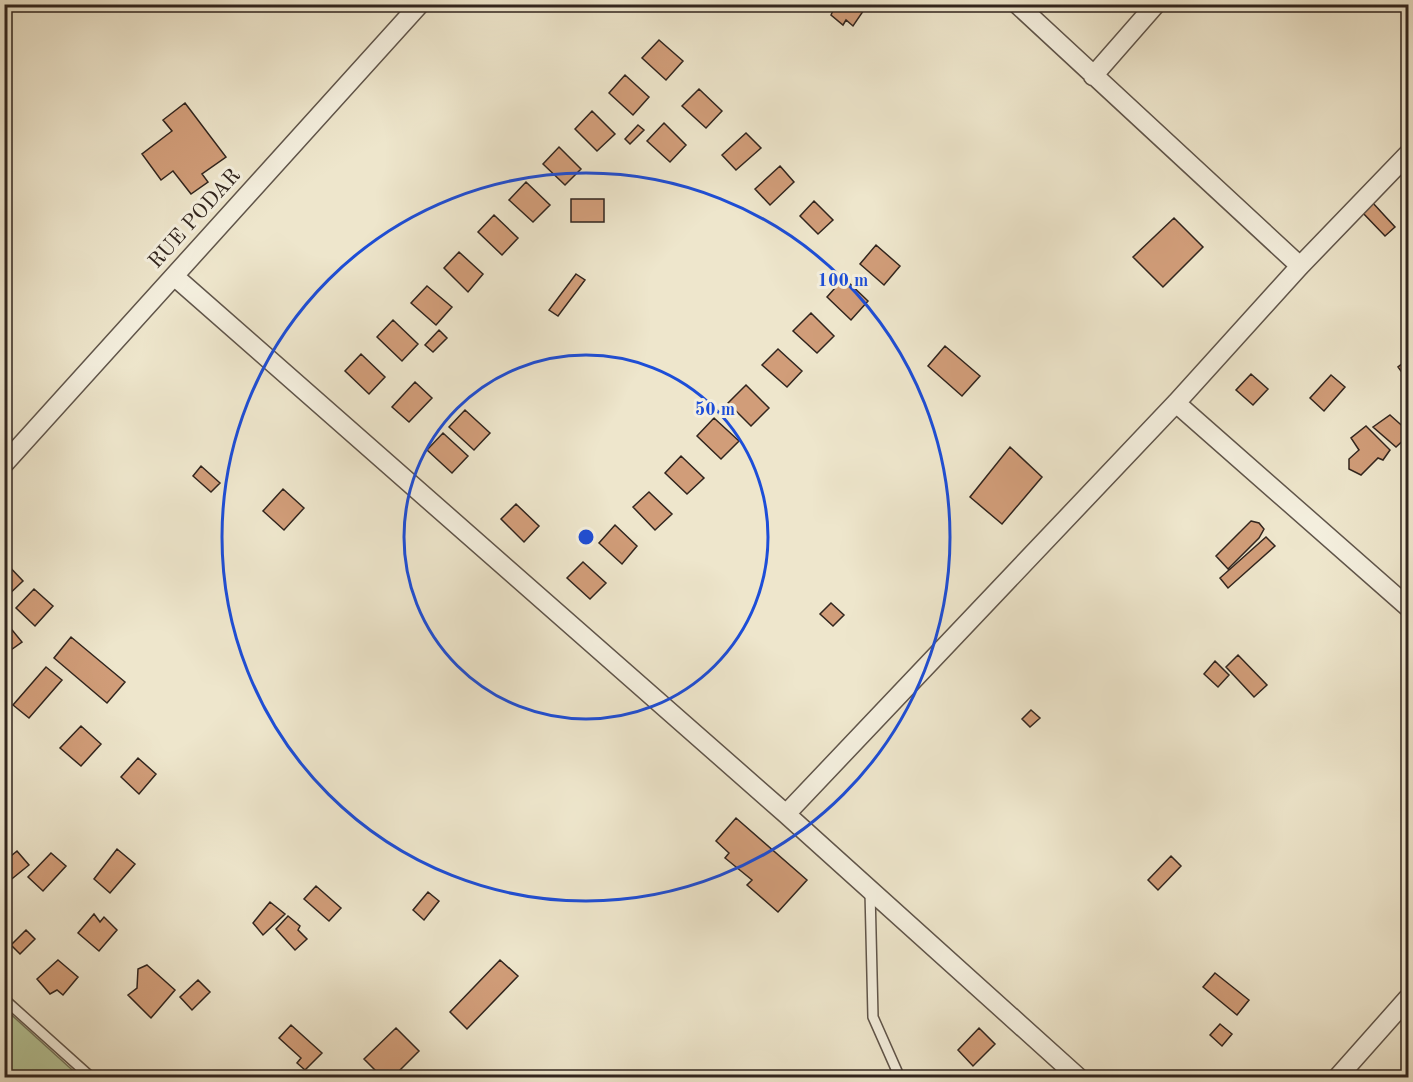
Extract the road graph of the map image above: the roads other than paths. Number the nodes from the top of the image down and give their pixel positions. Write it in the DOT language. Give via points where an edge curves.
graph roads {
  1 [pos="420,4"];
  2 [pos="1017,4"];
  3 [pos="1156,4"];
  4 [pos="1093,76"];
  5 [pos="1407,160"];
  6 [pos="1300,266"];
  7 [pos="174,276"];
  8 [pos="1176,403"];
  9 [pos="4,464"];
  10 [pos="1408,607"];
  11 [pos="786,814"];
  12 [pos="870,889"];
  13 [pos="4,999"];
  14 [pos="1408,999"];
  15 [pos="92,1077"];
  16 [pos="900,1077"];
  17 [pos="1079,1077"];
  18 [pos="1337,1077"];
  1 -- 7 [label="street, RUE PODAR"];
  2 -- 4 [label="street"];
  3 -- 4 [label="street"];
  4 -- 6 [label="street"];
  5 -- 6 [label="street"];
  6 -- 8 [label="street"];
  7 -- 9 [label="street, RUE PODAR"];
  7 -- 11 [label="street"];
  8 -- 10 [label="street"];
  8 -- 11 [label="street"];
  11 -- 12 [label="street"];
  12 -- 16 [label="lane" via="873,1017"];
  12 -- 17 [label="street"];
  13 -- 15 [label="lane"];
  14 -- 18 [label="street"];
}
